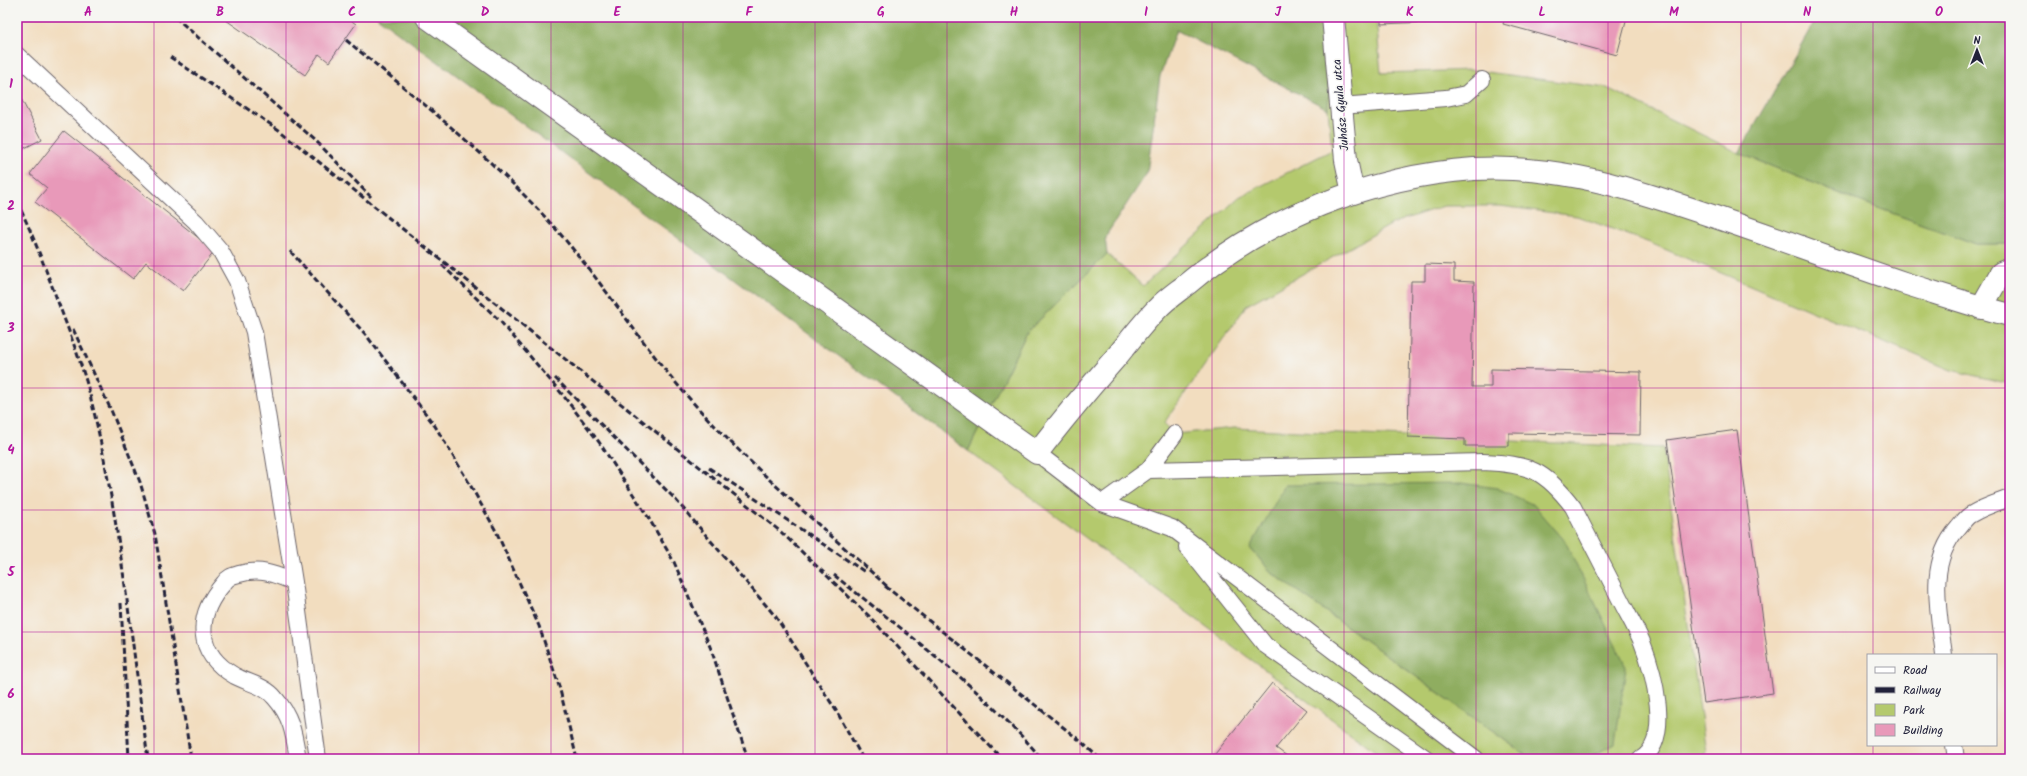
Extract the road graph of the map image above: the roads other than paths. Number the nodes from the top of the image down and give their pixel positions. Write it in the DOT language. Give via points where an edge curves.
graph roads {
  1 [pos="427,17"];
  2 [pos="1333,17"];
  3 [pos="17,56"];
  4 [pos="1482,80"];
  5 [pos="1340,106"];
  6 [pos="1353,193"];
  7 [pos="2010,269"];
  8 [pos="1981,308"];
  9 [pos="2010,315"];
  10 [pos="1175,434"];
  11 [pos="1038,453"];
  12 [pos="1148,470"];
  13 [pos="2010,498"];
  14 [pos="1102,503"];
  15 [pos="1172,528"];
  16 [pos="294,582"];
  17 [pos="1944,654"];
  18 [pos="1954,746"];
  19 [pos="298,759"];
  20 [pos="318,759"];
  21 [pos="1427,759"];
  22 [pos="1476,759"];
  23 [pos="1641,759"];
  24 [pos="1956,759"];
  1 -- 11 [label="street"];
  2 -- 5 [label="street, Juhász Gyula utca"];
  3 -- 16 [label="lane" via="196,222 220,250 237,281 254,332"];
  4 -- 5 [label="lane" via="1466,94 1446,98"];
  5 -- 6 [label="street, Juhász Gyula utca" via="1346,160"];
  6 -- 8 [label="street" via="1422,176 1476,169 1535,171 1588,179 1690,209"];
  6 -- 11 [label="street" via="1277,223 1212,263 1158,307 1067,414"];
  7 -- 8 [label="street" via="2001,273"];
  8 -- 9 [label="street"];
  10 -- 12 [label="lane"];
  11 -- 14 [label="lane"];
  12 -- 14 [label="lane"];
  12 -- 23 [label="lane" via="1483,462 1527,467 1544,475 1573,507 1642,642 1653,677 1658,728 1654,744"];
  13 -- 17 [label="lane" via="1985,506 1969,516 1944,547 1938,564 1937,590"];
  14 -- 15 [label="lane"];
  15 -- 21 [label="lane" via="1265,645"];
  15 -- 22 [label="lane"];
  16 -- 19 [label="lane" via="271,573 252,570 228,578 213,596 204,617 204,643 214,660 235,676 275,697 293,725"];
  16 -- 20 [label="lane"];
  18 -- 24 [label="lane"];
}
